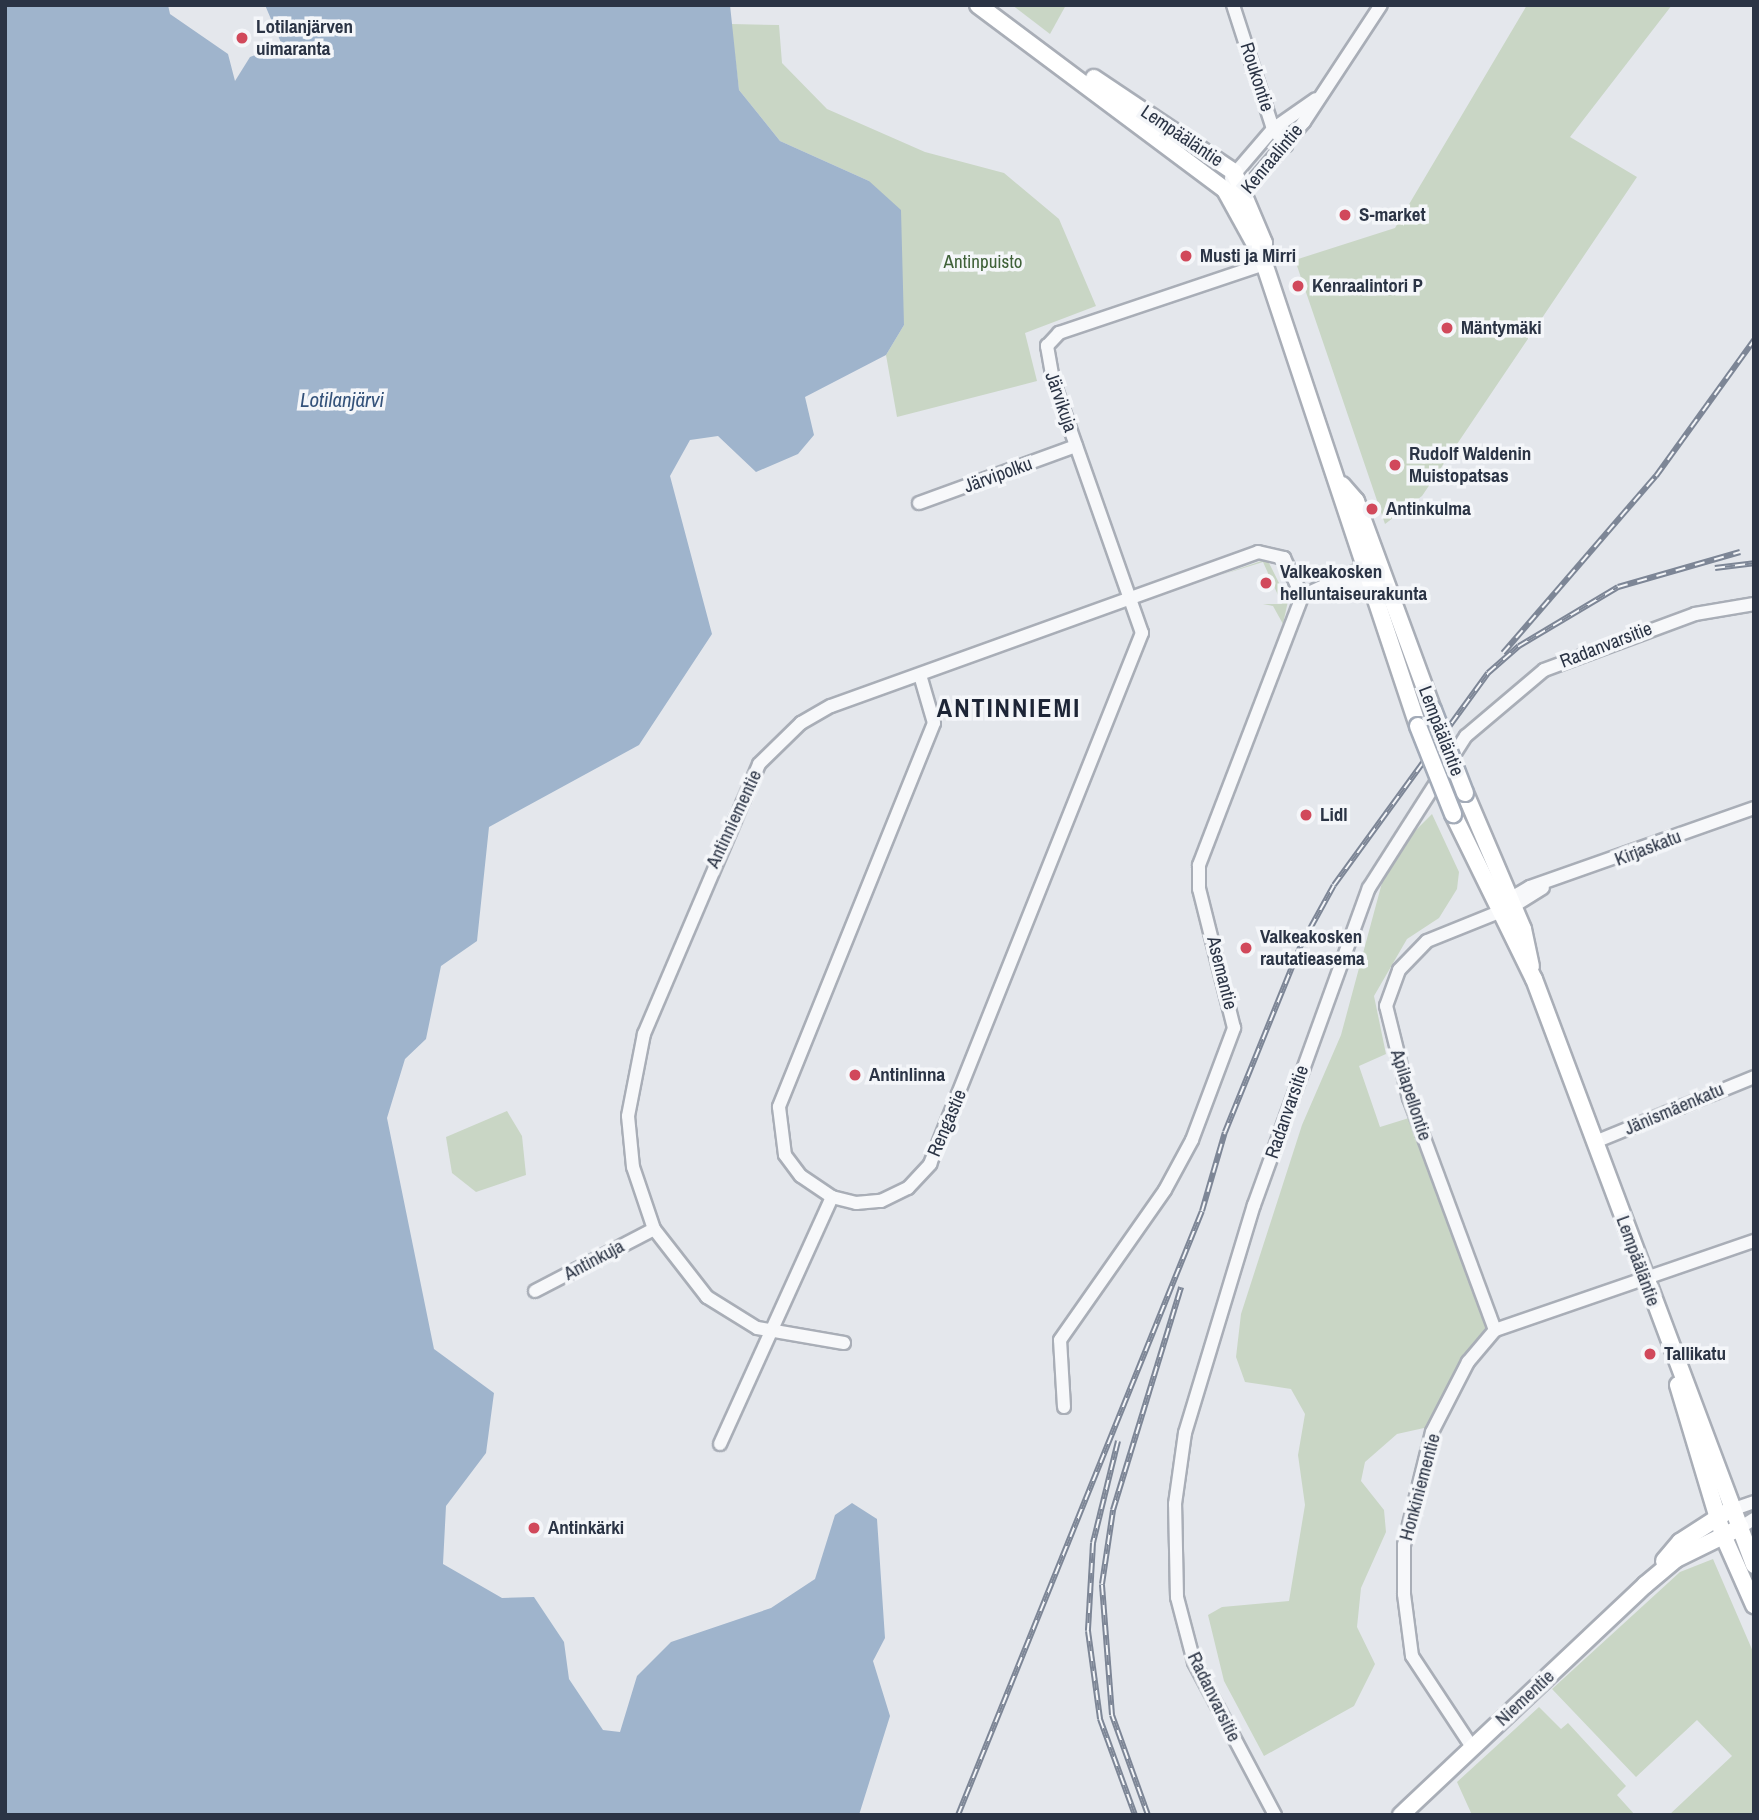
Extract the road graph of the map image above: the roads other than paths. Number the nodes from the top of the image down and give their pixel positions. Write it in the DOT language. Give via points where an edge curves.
graph roads {
  1 [pos="978,5"];
  2 [pos="1233,5"];
  3 [pos="1381,5"];
  4 [pos="1049,55"];
  5 [pos="1316,99"];
  6 [pos="1273,129"];
  7 [pos="1286,145"];
  8 [pos="1234,172"];
  9 [pos="1239,198"];
  10 [pos="1263,261"];
  11 [pos="1076,446"];
  12 [pos="919,503"];
  13 [pos="1369,570"];
  14 [pos="1302,596"];
  15 [pos="1133,597"];
  16 [pos="1754,604"];
  17 [pos="920,675"];
  18 [pos="1754,808"];
  19 [pos="1507,904"];
  20 [pos="1754,1077"];
  21 [pos="1595,1142"];
  22 [pos="832,1197"];
  23 [pos="654,1229"];
  24 [pos="1754,1241"];
  25 [pos="1644,1279"];
  26 [pos="535,1291"];
  27 [pos="1495,1330"];
  28 [pos="771,1332"];
  29 [pos="844,1343"];
  30 [pos="1669,1345"];
  31 [pos="1063,1406"];
  32 [pos="720,1444"];
  33 [pos="1754,1503"];
  34 [pos="1734,1509"];
  35 [pos="1716,1516"];
  36 [pos="1747,1523"];
  37 [pos="1723,1535"];
  38 [pos="1754,1565"];
  39 [pos="1645,1585"];
  40 [pos="1754,1605"];
  41 [pos="1472,1747"];
  42 [pos="1401,1813"];
  43 [pos="1275,1815"];
  1 -- 4 [label="main road, Lempääläntie"];
  2 -- 6 [label="street, Roukontie"];
  3 -- 5 [label="street, Kenraalintie"];
  4 -- 8 [label="main road, Lempääläntie"];
  4 -- 9 [label="main road, Lempääläntie"];
  5 -- 6 [label="street, Kenraalintie"];
  5 -- 7 [label="street, Kenraalintie"];
  6 -- 7 [label="street, Roukontie"];
  6 -- 8 [label="street, Kenraalintie"];
  7 -- 9 [label="street, Kenraalintie"];
  8 -- 9 [label="main road, Lempääläntie"];
  9 -- 10 [label="main road, Lempääläntie" via="1264,243"];
  10 -- 11 [label="street, Järvikuja" via="1052,338 1047,362"];
  10 -- 13 [label="main road, Lempääläntie" via="1342,485 1356,501"];
  11 -- 12 [label="street, Järvipolku"];
  11 -- 15 [label="street, Järvikuja"];
  13 -- 14 [label="street"];
  13 -- 19 [label="main road, Lempääläntie, bridge" via="1433,710"];
  13 -- 19 [label="main road, Lempääläntie, bridge" via="1418,726 1453,814"];
  14 -- 15 [label="street, Antinniementie" via="1284,558 1268,551"];
  14 -- 31 [label="street, Asemantie" via="1199,865 1199,889 1234,1028 1192,1140 1165,1190 1060,1340"];
  15 -- 17 [label="street, Antinniementie"];
  15 -- 22 [label="street, Rengastie" via="1142,633 1130,673 930,1164 908,1188 881,1201"];
  16 -- 43 [label="street, Radanvarsitie" via="1695,614 1544,670 1466,736 1369,888 1254,1205 1185,1433 1175,1504 1177,1597 1194,1662"];
  17 -- 22 [label="street" via="934,723 779,1107 785,1155"];
  17 -- 23 [label="street, Antinniementie" via="801,723 759,764 745,790 644,1034 632,1077 633,1167"];
  18 -- 19 [label="street, Kirjaskatu"];
  19 -- 21 [label="main road, Lempääläntie"];
  19 -- 27 [label="street, Apilapellontie" via="1427,941 1399,970 1386,1006 1409,1098"];
  20 -- 21 [label="street, Jänismäenkatu"];
  21 -- 25 [label="main road, Lempääläntie"];
  22 -- 28 [label="street"];
  23 -- 26 [label="street, Antinkuja"];
  23 -- 28 [label="street, Antinniementie" via="707,1297 734,1318"];
  24 -- 25 [label="street"];
  25 -- 27 [label="street"];
  25 -- 30 [label="main road, Lempääläntie"];
  27 -- 41 [label="street, Honkiniementie" via="1468,1362 1432,1432 1404,1545 1412,1656"];
  28 -- 29 [label="street, Antinniementie"];
  28 -- 32 [label="street"];
  30 -- 34 [label="main road, Lempääläntie"];
  30 -- 35 [label="main road, Lempääläntie"];
  33 -- 34 [label="street"];
  34 -- 35 [label="main road, Niementie"];
  34 -- 36 [label="main road, Lempääläntie"];
  35 -- 37 [label="main road, Lempääläntie"];
  35 -- 39 [label="main road, Niementie" via="1680,1542"];
  36 -- 37 [label="main road, Niementie"];
  36 -- 38 [label="main road, Lempääläntie"];
  37 -- 39 [label="main road, Niementie"];
  37 -- 40 [label="main road, Lempääläntie"];
  39 -- 41 [label="main road, Niementie"];
  41 -- 42 [label="main road, Niementie"];
}
